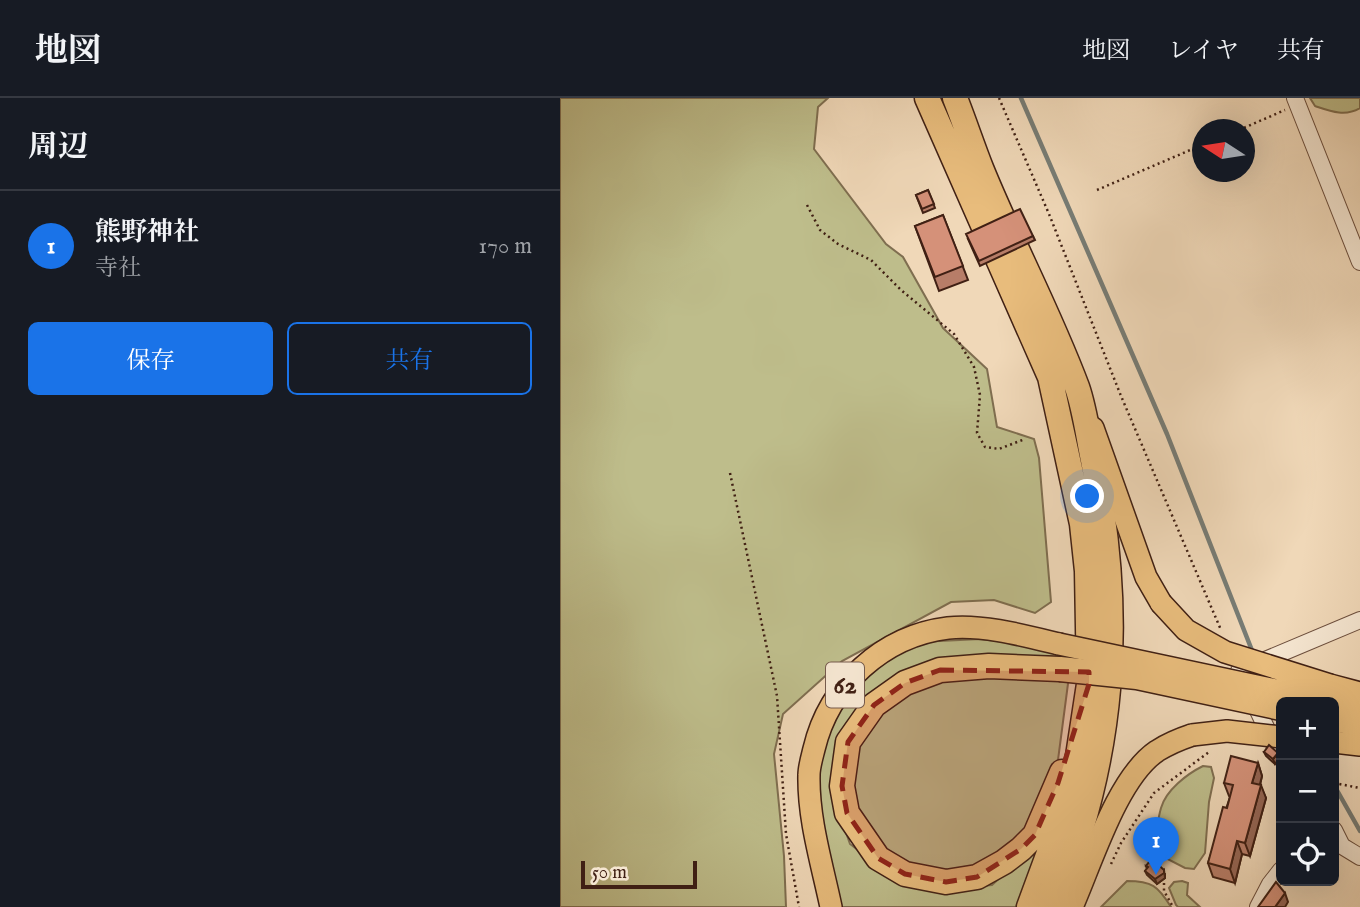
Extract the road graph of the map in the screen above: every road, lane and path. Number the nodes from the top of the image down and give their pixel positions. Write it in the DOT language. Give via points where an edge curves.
graph roads {
  1 [pos="927,98"];
  2 [pos="955,98"];
  3 [pos="999,98"];
  4 [pos="1297,101"];
  5 [pos="1255,122"];
  6 [pos="1192,149"];
  7 [pos="1097,190"];
  8 [pos="807,205"];
  9 [pos="1360,262"];
  10 [pos="1078,390"];
  11 [pos="1025,439"];
  12 [pos="730,473"];
  13 [pos="1360,620"];
  14 [pos="1223,635"];
  15 [pos="1059,656"];
  16 [pos="1089,684"];
  17 [pos="1276,707"];
  18 [pos="1345,716"];
  19 [pos="1276,736"];
  20 [pos="1276,746"];
  21 [pos="1216,748"];
  22 [pos="1339,784"];
  23 [pos="1360,788"];
  24 [pos="1339,840"];
  25 [pos="1360,857"];
  26 [pos="1110,865"];
  27 [pos="1276,876"];
  28 [pos="1164,883"];
  29 [pos="799,907"];
  30 [pos="831,907"];
  31 [pos="1029,907"];
  32 [pos="1052,907"];
  33 [pos="1072,907"];
  34 [pos="1173,907"];
  35 [pos="1258,907"];
  1 -- 16 [label="highway" via="1050,377 1082,524"];
  2 -- 10 [label="highway" via="981,169"];
  3 -- 14 [label="path"];
  4 -- 5 [label="path"];
  4 -- 9 [label="street"];
  6 -- 7 [label="path"];
  8 -- 11 [label="path" via="820,230 871,260 954,334 974,367 980,396 978,433 985,447 999,449"];
  10 -- 18 [label="main road, bridge" via="1146,577 1161,603 1186,630"];
  10 -- 32 [label="highway" via="1103,511 1112,611 1109,688 1084,821"];
  12 -- 29 [label="path" via="777,696 786,834"];
  13 -- 20 [label="street" via="1239,671"];
  15 -- 16 [label="highway" via="940,670 905,683 874,705 848,742 842,786 847,813 878,858 905,873 946,882 977,877 1021,849 1035,835 1058,783"];
  15 -- 17 [label="highway, bridge"];
  15 -- 18 [label="main road, 62, bridge"];
  15 -- 30 [label="main road, 62" via="1004,631 949,627 907,638 850,678 832,700 818,730 808,773"];
  16 -- 31 [label="highway" via="1064,812"];
  19 -- 33 [label="main road, bridge" via="1227,731 1192,735 1155,752 1114,807"];
  21 -- 26 [label="path" via="1154,793"];
  22 -- 23 [label="path"];
  24 -- 25 [label="street"];
  27 -- 35 [label="street"];
  28 -- 34 [label="path"];
}
